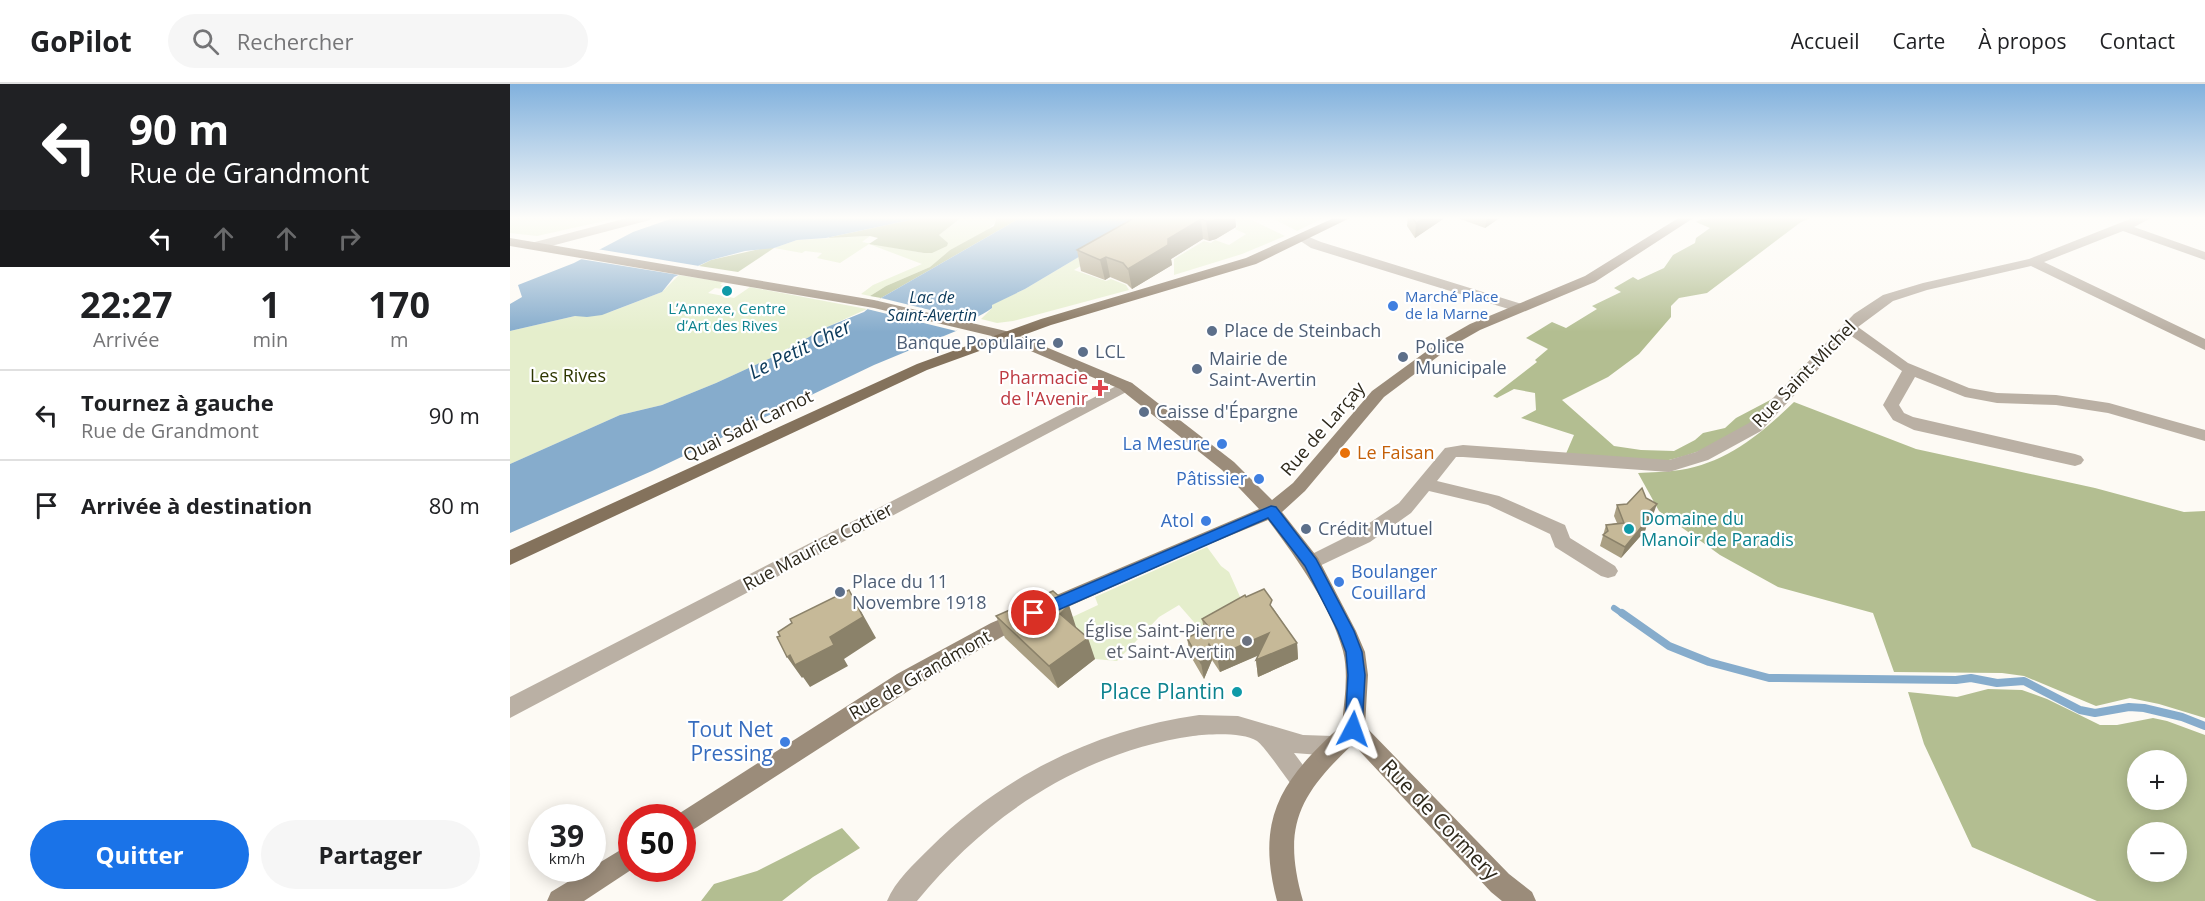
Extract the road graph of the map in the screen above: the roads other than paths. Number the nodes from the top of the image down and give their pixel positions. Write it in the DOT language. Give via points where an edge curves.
graph roads {
  1 [pos="595,255"];
  2 [pos="1260,255"];
  3 [pos="1351,255"];
  4 [pos="1628,255"];
  5 [pos="2051,255"];
  6 [pos="2033,262"];
  7 [pos="1520,308"];
  8 [pos="1849,328"];
  9 [pos="1005,335"];
  10 [pos="2205,345"];
  11 [pos="1911,370"];
  12 [pos="1126,386"];
  13 [pos="2205,435"];
  14 [pos="2075,460"];
  15 [pos="1426,484"];
  16 [pos="1271,511"];
  17 [pos="510,558"];
  18 [pos="1311,563"];
  19 [pos="1608,571"];
  20 [pos="510,708"];
  21 [pos="1353,729"];
  22 [pos="1265,734"];
  23 [pos="1334,746"];
  24 [pos="1302,780"];
  25 [pos="696,814"];
  26 [pos="618,864"];
  27 [pos="560,901"];
  28 [pos="900,901"];
  29 [pos="1290,901"];
  30 [pos="1523,901"];
  1 -- 9 [label="street" via="874,304"];
  2 -- 9 [label="main road, Quai Sadi Carnot"];
  3 -- 7 [label="street"];
  4 -- 7 [label="street, Rue de Larçay" via="1590,279"];
  5 -- 6 [label="street, Rue Saint-Michel"];
  6 -- 8 [label="street, Rue Saint-Michel" via="1907,291 1873,308"];
  6 -- 10 [label="street"];
  7 -- 16 [label="street, Rue de Larçay" via="1455,338 1378,394 1299,487"];
  8 -- 11 [label="street"];
  8 -- 15 [label="street, Rue Saint-Michel" via="1755,427 1702,456 1669,466 1451,452"];
  9 -- 12 [label="street"];
  9 -- 17 [label="main road, Quai Sadi Carnot" via="881,384"];
  11 -- 13 [label="street" via="1983,397 2090,404"];
  11 -- 14 [label="street" via="1891,405 1897,416 1906,421"];
  12 -- 16 [label="street" via="1228,466"];
  12 -- 20 [label="street, Rue Maurice Cottier"];
  15 -- 18 [label="street, Rue Saint-Michel" via="1405,508 1362,537"];
  15 -- 19 [label="street" via="1493,500 1558,530 1562,542"];
  16 -- 18 [label="street"];
  16 -- 25 [label="street, Rue de Grandmont" via="998,629 889,691"];
  18 -- 21 [label="street" via="1354,652 1357,675"];
  21 -- 23 [label="street"];
  21 -- 30 [label="street, Rue de Cormery" via="1500,883"];
  22 -- 23 [label="street" via="1303,745"];
  22 -- 24 [label="street"];
  22 -- 28 [label="street" via="1233,724 1191,726 1121,742 1073,761 981,818"];
  23 -- 24 [label="street"];
  24 -- 29 [label="street" via="1294,793 1280,846 1283,882"];
  26 -- 27 [label="street"];
}
